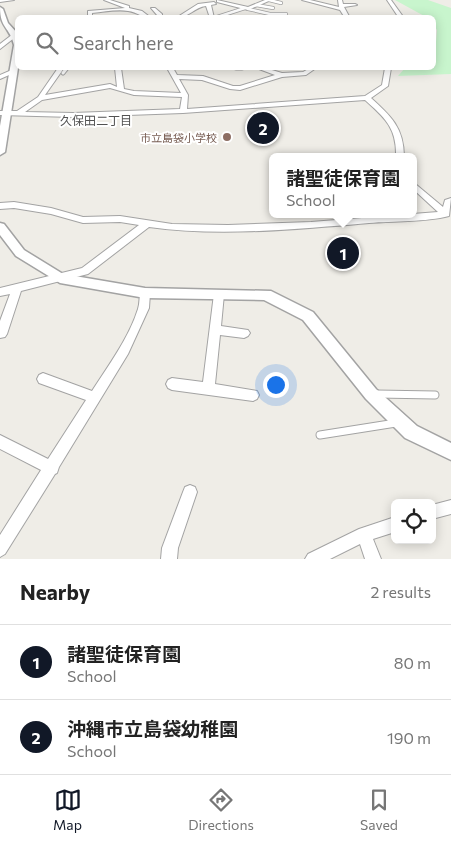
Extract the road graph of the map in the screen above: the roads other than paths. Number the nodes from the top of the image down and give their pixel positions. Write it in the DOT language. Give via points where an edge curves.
graph roads {
  1 [pos="12,0"];
  2 [pos="106,0"];
  3 [pos="269,0"];
  4 [pos="389,0"];
  5 [pos="0,1"];
  6 [pos="220,1"];
  7 [pos="304,2"];
  8 [pos="281,3"];
  9 [pos="208,4"];
  10 [pos="256,5"];
  11 [pos="341,5"];
  12 [pos="355,6"];
  13 [pos="247,8"];
  14 [pos="273,8"];
  15 [pos="0,9"];
  16 [pos="127,9"];
  17 [pos="153,9"];
  18 [pos="286,14"];
  19 [pos="90,15"];
  20 [pos="144,15"];
  21 [pos="159,15"];
  22 [pos="183,15"];
  23 [pos="212,15"];
  24 [pos="223,15"];
  25 [pos="400,15"];
  26 [pos="2,21"];
  27 [pos="15,34"];
  28 [pos="15,36"];
  29 [pos="0,47"];
  30 [pos="15,67"];
  31 [pos="15,70"];
  32 [pos="62,70"];
  33 [pos="118,70"];
  34 [pos="171,70"];
  35 [pos="270,70"];
  36 [pos="309,70"];
  37 [pos="388,70"];
  38 [pos="281,75"];
  39 [pos="0,77"];
  40 [pos="176,77"];
  41 [pos="121,90"];
  42 [pos="185,95"];
  43 [pos="40,98"];
  44 [pos="367,98"];
  45 [pos="183,111"];
  46 [pos="3,113"];
  47 [pos="18,114"];
  48 [pos="0,152"];
  49 [pos="400,153"];
  50 [pos="417,189"];
  51 [pos="451,200"];
  52 [pos="0,206"];
  53 [pos="446,214"];
  54 [pos="417,216"];
  55 [pos="397,218"];
  56 [pos="146,224"];
  57 [pos="0,227"];
  58 [pos="60,278"];
  59 [pos="17,288"];
  60 [pos="0,292"];
  61 [pos="144,293"];
  62 [pos="219,294"];
  63 [pos="215,330"];
  64 [pos="244,333"];
  65 [pos="1,334"];
  66 [pos="43,379"];
  67 [pos="172,384"];
  68 [pos="208,389"];
  69 [pos="372,394"];
  70 [pos="253,395"];
  71 [pos="435,395"];
  72 [pos="94,398"];
  73 [pos="402,422"];
  74 [pos="320,436"];
  75 [pos="0,442"];
  76 [pos="451,452"];
  77 [pos="52,468"];
  78 [pos="190,492"];
  79 [pos="451,507"];
  80 [pos="436,511"];
  81 [pos="391,525"];
  82 [pos="364,534"];
  83 [pos="0,549"];
  84 [pos="169,559"];
  85 [pos="313,559"];
  86 [pos="373,559"];
  1 -- 5 [label="street"];
  2 -- 16 [label="street"];
  3 -- 8 [label="lane"];
  3 -- 10 [label="street"];
  4 -- 25 [label="street"];
  6 -- 9 [label="street"];
  6 -- 13 [label="street"];
  7 -- 11 [label="street"];
  9 -- 22 [label="street"];
  9 -- 23 [label="street"];
  10 -- 13 [label="street"];
  10 -- 14 [label="lane"];
  11 -- 12 [label="street"];
  13 -- 18 [label="lane"];
  13 -- 24 [label="lane"];
  15 -- 26 [label="street"];
  16 -- 19 [label="street" via="95,11"];
  16 -- 20 [label="street"];
  17 -- 21 [label="street"];
  26 -- 27 [label="street"];
  28 -- 29 [label="street"];
  30 -- 39 [label="street"];
  31 -- 46 [label="street"];
  32 -- 43 [label="street"];
  33 -- 41 [label="street"];
  34 -- 40 [label="street"];
  35 -- 38 [label="street"];
  36 -- 38 [label="street" via="304,74"];
  37 -- 44 [label="street" via="386,86"];
  38 -- 40 [label="street" via="240,88 203,78"];
  40 -- 42 [label="street"];
  41 -- 42 [label="street"];
  41 -- 43 [label="street"];
  42 -- 45 [label="street"];
  43 -- 47 [label="street"];
  44 -- 45 [label="street"];
  44 -- 49 [label="street" via="396,127"];
  45 -- 47 [label="street"];
  46 -- 47 [label="street"];
  46 -- 48 [label="street"];
  50 -- 53 [label="street"];
  51 -- 53 [label="street"];
  52 -- 56 [label="street" via="51,211 83,220 120,219"];
  53 -- 54 [label="street"];
  55 -- 56 [label="street" via="228,228"];
  56 -- 58 [label="street" via="85,270"];
  57 -- 58 [label="street" via="20,253"];
  58 -- 59 [label="street"];
  58 -- 61 [label="street"];
  59 -- 60 [label="street"];
  59 -- 65 [label="street"];
  61 -- 62 [label="street"];
  61 -- 72 [label="street" via="144,308 124,350"];
  62 -- 63 [label="street"];
  62 -- 69 [label="street" via="266,295 308,316"];
  63 -- 64 [label="street"];
  63 -- 68 [label="street"];
  66 -- 72 [label="street"];
  67 -- 68 [label="street"];
  68 -- 70 [label="street"];
  69 -- 71 [label="lane"];
  69 -- 73 [label="street"];
  72 -- 77 [label="street"];
  73 -- 74 [label="lane"];
  73 -- 76 [label="street" via="411,432"];
  75 -- 77 [label="street"];
  77 -- 83 [label="street"];
  78 -- 84 [label="street"];
  79 -- 80 [label="street"];
  81 -- 82 [label="street"];
  82 -- 85 [label="street"];
  82 -- 86 [label="street"];
}
